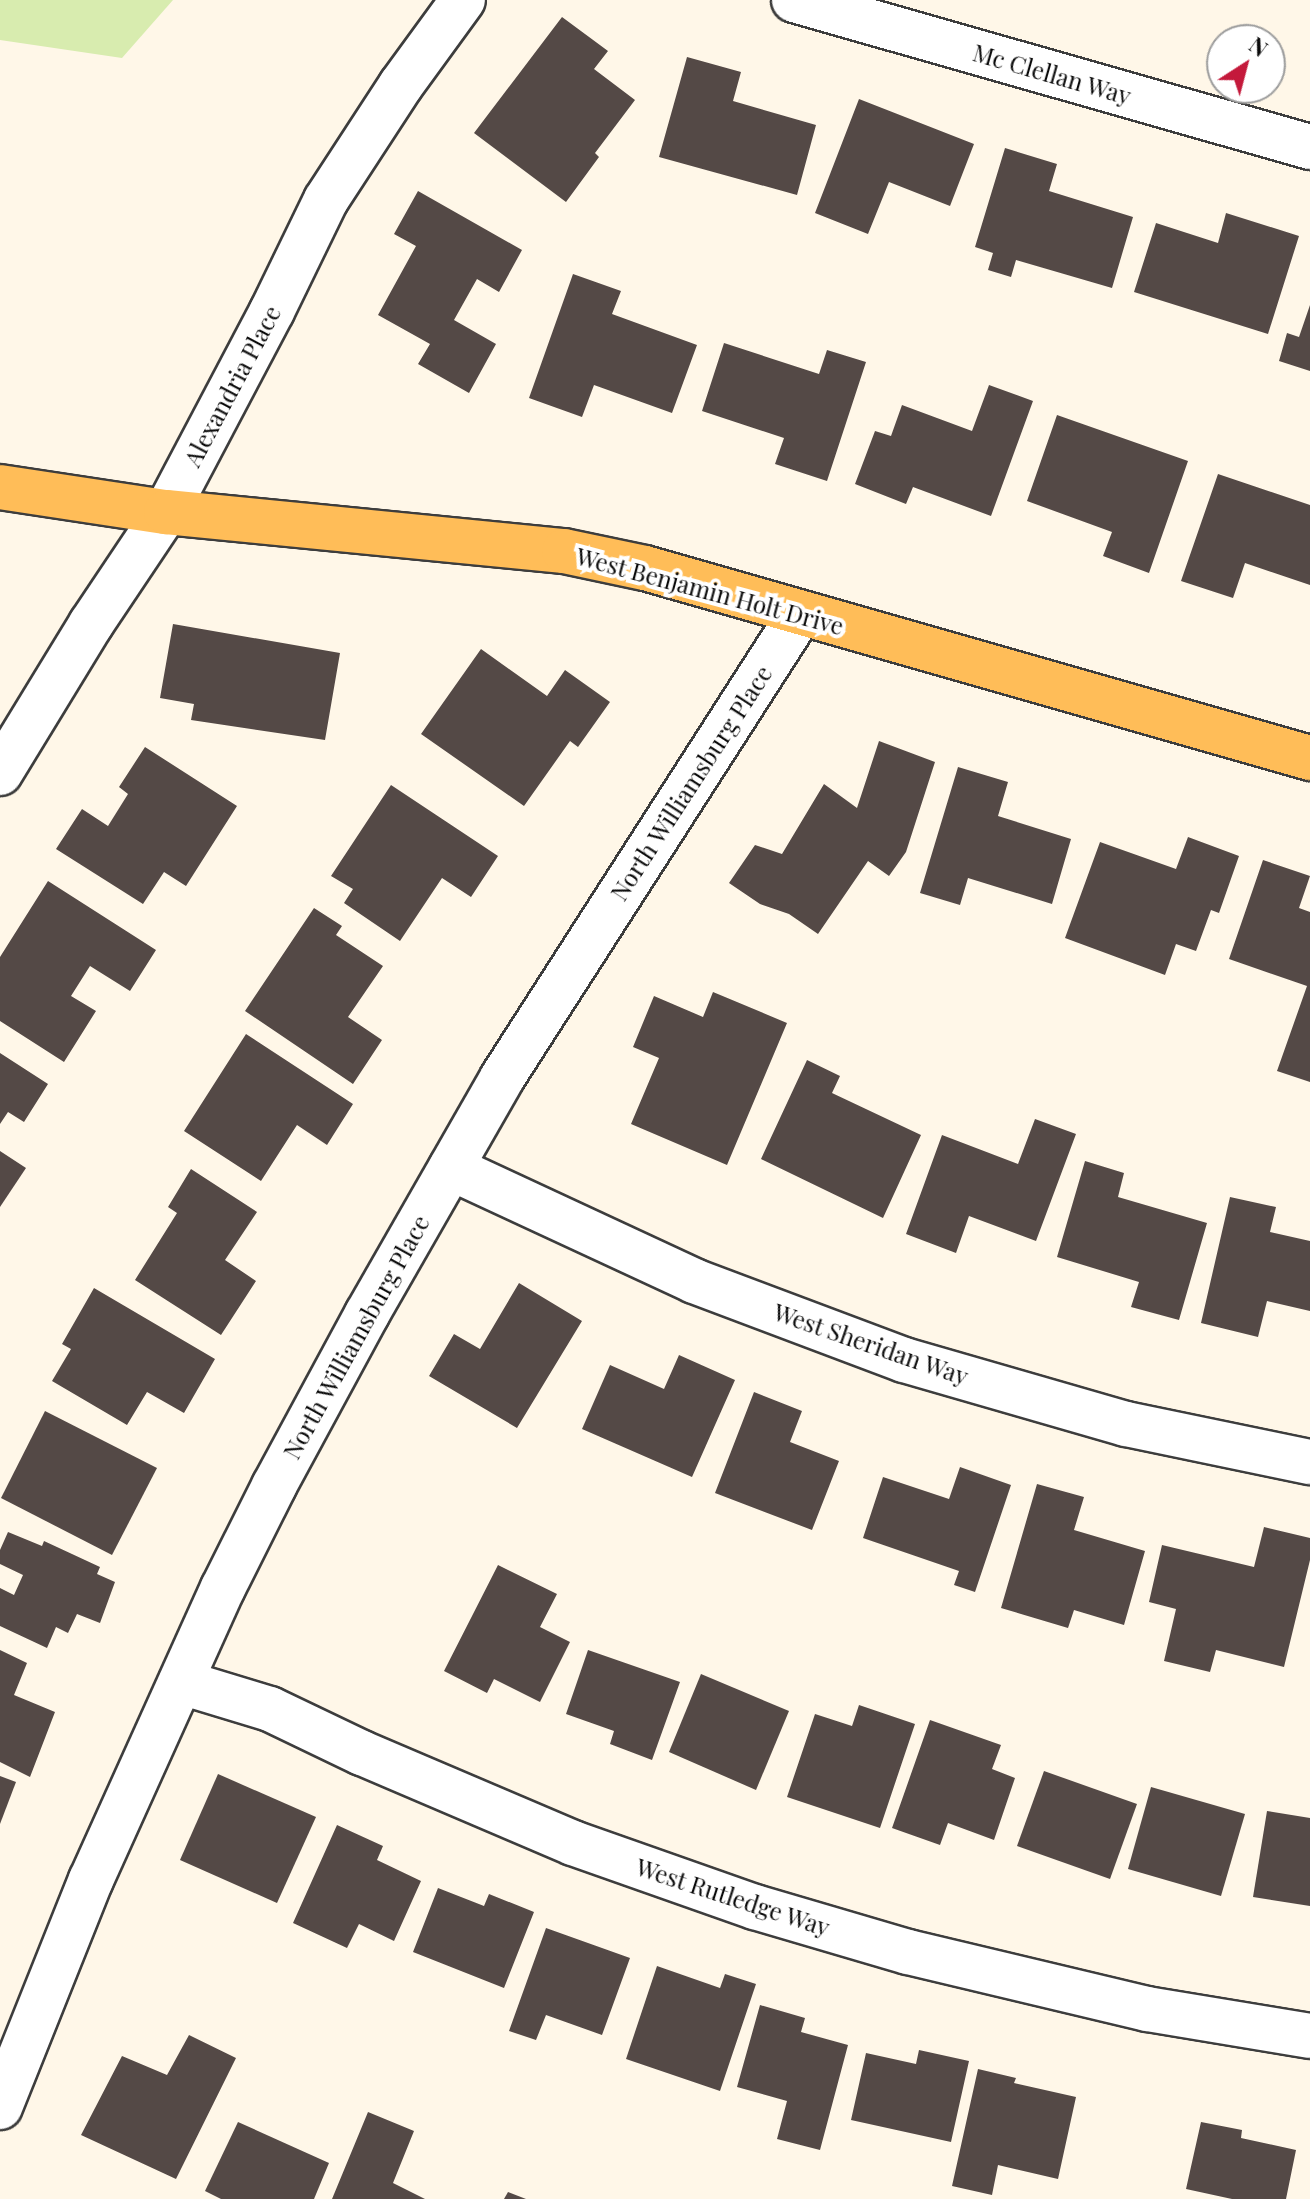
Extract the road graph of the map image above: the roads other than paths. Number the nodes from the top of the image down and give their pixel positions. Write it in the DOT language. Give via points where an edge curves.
graph roads {
  1 [pos="463,0"];
  2 [pos="794,0"];
  3 [pos="1310,147"];
  4 [pos="0,487"];
  5 [pos="166,512"];
  6 [pos="800,614"];
  7 [pos="1310,758"];
  8 [pos="0,773"];
  9 [pos="451,1168"];
  10 [pos="1310,1462"];
  11 [pos="181,1682"];
  12 [pos="1310,2036"];
  13 [pos="0,2107"];
  1 -- 5 [label="street, Alexandria Place" via="326,200"];
  2 -- 3 [label="street, Mc Clellan Way"];
  4 -- 5 [label="main road, West Benjamin Holt Drive"];
  5 -- 6 [label="main road, West Benjamin Holt Drive" via="564,551 645,568"];
  5 -- 8 [label="street, Alexandria Place"];
  6 -- 7 [label="main road, West Benjamin Holt Drive"];
  6 -- 9 [label="street, North Williamsburg Place"];
  9 -- 10 [label="street, West Sheridan Way" via="694,1281 904,1360 1126,1424"];
  9 -- 11 [label="street, North Williamsburg Place" via="274,1486"];
  11 -- 12 [label="street, West Rutledge Way" via="270,1709 573,1843 755,1907 908,1952 1147,2009"];
  11 -- 13 [label="street, North Williamsburg Place" via="91,1880"];
}
